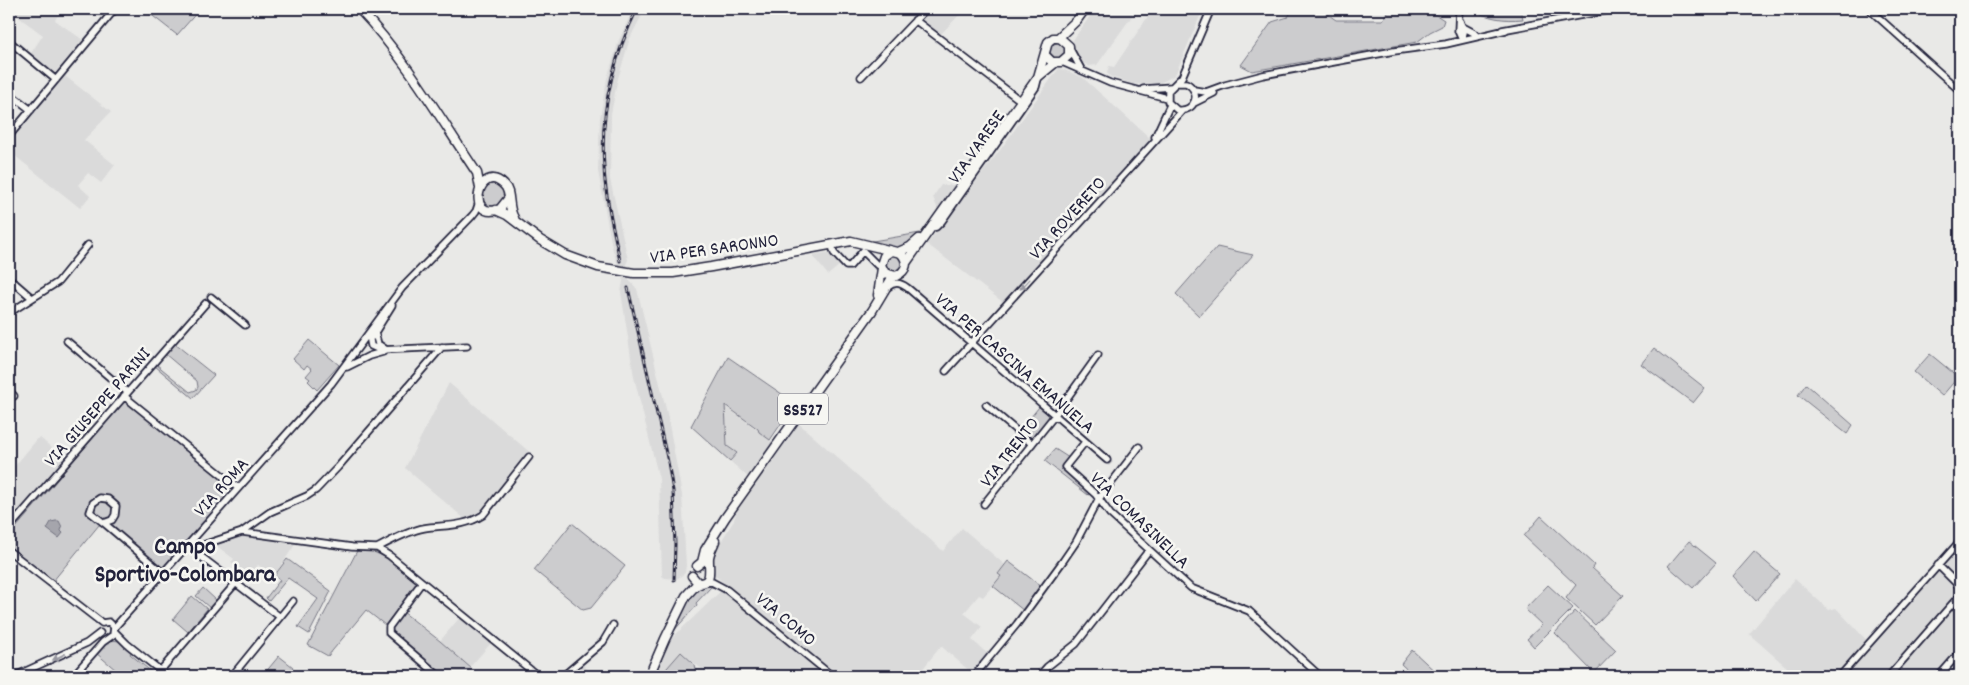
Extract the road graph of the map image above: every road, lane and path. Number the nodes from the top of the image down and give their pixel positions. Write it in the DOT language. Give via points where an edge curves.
graph roads {
  1 [pos="115,9"];
  2 [pos="359,9"];
  3 [pos="926,9"];
  4 [pos="1085,9"];
  5 [pos="1211,9"];
  6 [pos="1459,9"];
  7 [pos="1610,9"];
  8 [pos="1615,9"];
  9 [pos="1869,9"];
  10 [pos="1591,13"];
  11 [pos="915,20"];
  12 [pos="1077,20"];
  13 [pos="1506,30"];
  14 [pos="1461,34"];
  15 [pos="1476,34"];
  16 [pos="1058,38"];
  17 [pos="9,41"];
  18 [pos="1069,47"];
  19 [pos="1417,48"];
  20 [pos="1045,55"];
  21 [pos="1059,62"];
  22 [pos="1083,71"];
  23 [pos="1184,71"];
  24 [pos="861,77"];
  25 [pos="1038,77"];
  26 [pos="56,80"];
  27 [pos="1242,80"];
  28 [pos="1188,84"];
  29 [pos="1174,85"];
  30 [pos="1133,89"];
  31 [pos="1194,90"];
  32 [pos="1960,91"];
  33 [pos="9,93"];
  34 [pos="1167,98"];
  35 [pos="1021,102"];
  36 [pos="1194,104"];
  37 [pos="1170,105"];
  38 [pos="31,110"];
  39 [pos="1182,111"];
  40 [pos="9,136"];
  41 [pos="1152,144"];
  42 [pos="477,173"];
  43 [pos="492,180"];
  44 [pos="480,188"];
  45 [pos="508,199"];
  46 [pos="479,202"];
  47 [pos="493,210"];
  48 [pos="472,216"];
  49 [pos="516,222"];
  50 [pos="931,228"];
  51 [pos="88,245"];
  52 [pos="832,245"];
  53 [pos="868,246"];
  54 [pos="894,251"];
  55 [pos="906,263"];
  56 [pos="880,266"];
  57 [pos="897,275"];
  58 [pos="9,278"];
  59 [pos="905,286"];
  60 [pos="400,292"];
  61 [pos="881,296"];
  62 [pos="211,297"];
  63 [pos="32,298"];
  64 [pos="206,303"];
  65 [pos="872,311"];
  66 [pos="9,313"];
  67 [pos="244,324"];
  68 [pos="376,332"];
  69 [pos="369,338"];
  70 [pos="67,341"];
  71 [pos="972,343"];
  72 [pos="467,346"];
  73 [pos="442,347"];
  74 [pos="390,350"];
  75 [pos="1098,355"];
  76 [pos="347,367"];
  77 [pos="946,371"];
  78 [pos="332,382"];
  79 [pos="9,391"];
  80 [pos="125,394"];
  81 [pos="14,396"];
  82 [pos="986,405"];
  83 [pos="1055,415"];
  84 [pos="1085,442"];
  85 [pos="1032,444"];
  86 [pos="1139,447"];
  87 [pos="529,457"];
  88 [pos="1107,460"];
  89 [pos="1113,466"];
  90 [pos="1119,471"];
  91 [pos="238,488"];
  92 [pos="1098,500"];
  93 [pos="984,504"];
  94 [pos="734,507"];
  95 [pos="104,523"];
  96 [pos="9,528"];
  97 [pos="242,532"];
  98 [pos="1960,540"];
  99 [pos="189,547"];
  100 [pos="377,548"];
  101 [pos="1149,550"];
  102 [pos="9,551"];
  103 [pos="1938,565"];
  104 [pos="697,566"];
  105 [pos="163,573"];
  106 [pos="710,573"];
  107 [pos="692,576"];
  108 [pos="422,582"];
  109 [pos="702,583"];
  110 [pos="235,584"];
  111 [pos="720,586"];
  112 [pos="1960,587"];
  113 [pos="1960,595"];
  114 [pos="293,601"];
  115 [pos="280,617"];
  116 [pos="613,625"];
  117 [pos="113,627"];
  118 [pos="101,628"];
  119 [pos="667,635"];
  120 [pos="109,637"];
  121 [pos="127,644"];
  122 [pos="1960,652"];
  123 [pos="160,671"];
  124 [pos="9,672"];
  125 [pos="1841,675"];
  126 [pos="12,676"];
  127 [pos="15,676"];
  128 [pos="73,676"];
  129 [pos="167,676"];
  130 [pos="232,676"];
  131 [pos="439,676"];
  132 [pos="538,676"];
  133 [pos="563,676"];
  134 [pos="650,676"];
  135 [pos="832,676"];
  136 [pos="974,676"];
  137 [pos="1039,676"];
  138 [pos="1320,676"];
  139 [pos="1888,676"];
  140 [pos="1939,676"];
  1 -- 26 [label="street"];
  2 -- 42 [label="main road" via="405,67"];
  3 -- 11 [label="street"];
  4 -- 12 [label="main road, SS527"];
  5 -- 23 [label="street"];
  6 -- 14 [label="street"];
  7 -- 10 [label="street"];
  8 -- 10 [label="street"];
  9 -- 32 [label="street"];
  10 -- 13 [label="street"];
  11 -- 24 [label="street"];
  11 -- 35 [label="street"];
  12 -- 16 [label="main road, SS527"];
  12 -- 18 [label="main road, SS527"];
  13 -- 14 [label="street"];
  13 -- 15 [label="street"];
  14 -- 15 [label="street"];
  14 -- 15 [label="street"];
  14 -- 19 [label="street"];
  14 -- 19 [label="street"];
  16 -- 18 [label="main road"];
  16 -- 20 [label="main road, SS527" via="1048,42"];
  17 -- 26 [label="street"];
  18 -- 21 [label="main road, SS527" via="1068,57"];
  18 -- 22 [label="street"];
  19 -- 27 [label="street"];
  20 -- 21 [label="main road" via="1050,61"];
  20 -- 25 [label="main road, VIA VARESE / SS527"];
  21 -- 22 [label="street"];
  21 -- 25 [label="main road, VIA VARESE / SS527"];
  22 -- 30 [label="street"];
  23 -- 28 [label="street"];
  23 -- 29 [label="street"];
  25 -- 35 [label="main road, VIA VARESE / SS527"];
  25 -- 50 [label="street, VIA VARESE" via="1036,87 942,221"];
  26 -- 38 [label="street"];
  27 -- 31 [label="street" via="1206,92"];
  27 -- 36 [label="street"];
  28 -- 29 [label="street"];
  28 -- 31 [label="street"];
  29 -- 30 [label="street"];
  29 -- 34 [label="street"];
  30 -- 34 [label="street"];
  31 -- 36 [label="street"];
  33 -- 38 [label="street"];
  34 -- 37 [label="street"];
  35 -- 50 [label="main road, VIA VARESE / SS527"];
  36 -- 39 [label="street"];
  37 -- 39 [label="street"];
  37 -- 41 [label="street"];
  38 -- 40 [label="street"];
  39 -- 41 [label="street, VIA ROVERETO"];
  41 -- 71 [label="street, VIA ROVERETO, one-way"];
  42 -- 43 [label="main road"];
  42 -- 44 [label="main road"];
  43 -- 44 [label="main road"];
  43 -- 45 [label="main road" via="500,181 506,187"];
  44 -- 46 [label="main road"];
  45 -- 47 [label="main road" via="502,207"];
  45 -- 49 [label="main road"];
  46 -- 47 [label="main road"];
  46 -- 48 [label="street"];
  47 -- 48 [label="street"];
  47 -- 49 [label="main road, VIA PER SARONNO"];
  48 -- 60 [label="street"];
  49 -- 52 [label="main road, VIA PER SARONNO" via="546,244 576,260 634,273 660,274 702,269"];
  50 -- 54 [label="main road, VIA VARESE / SS527" via="910,247"];
  50 -- 55 [label="main road, VIA VARESE / SS527"];
  51 -- 63 [label="street" via="58,282"];
  52 -- 53 [label="main road, VIA PER SARONNO" via="856,242"];
  52 -- 56 [label="street" via="834,253 846,266 850,266 863,251"];
  53 -- 54 [label="main road, VIA PER SARONNO"];
  53 -- 56 [label="main road"];
  54 -- 55 [label="main road" via="904,256"];
  54 -- 56 [label="main road, SS527" via="884,256"];
  55 -- 57 [label="main road, SS527" via="905,269"];
  56 -- 57 [label="main road" via="886,273"];
  56 -- 65 [label="main road, SS527" via="880,288"];
  57 -- 59 [label="street, VIA PER CASCINA EMANUELA"];
  57 -- 61 [label="main road, SS527"];
  58 -- 63 [label="street"];
  59 -- 61 [label="street" via="894,283"];
  59 -- 71 [label="street, VIA PER CASCINA EMANUELA"];
  60 -- 68 [label="street"];
  60 -- 69 [label="street" via="384,311"];
  61 -- 65 [label="main road, SS527"];
  62 -- 67 [label="street"];
  63 -- 66 [label="street"];
  64 -- 80 [label="street, VIA GIUSEPPE PARINI"];
  65 -- 94 [label="main road, SS527"];
  68 -- 69 [label="street"];
  68 -- 74 [label="street" via="378,344"];
  69 -- 74 [label="street" via="373,348"];
  69 -- 76 [label="street"];
  69 -- 78 [label="street"];
  70 -- 80 [label="street"];
  71 -- 77 [label="street, VIA ROVERETO"];
  71 -- 83 [label="street, VIA PER CASCINA EMANUELA"];
  72 -- 73 [label="street"];
  73 -- 74 [label="street"];
  73 -- 97 [label="street" via="316,490 270,512"];
  74 -- 76 [label="street"];
  75 -- 83 [label="street, VIA TRENTO"];
  76 -- 78 [label="street"];
  78 -- 91 [label="street, VIA ROMA"];
  79 -- 81 [label="street"];
  80 -- 91 [label="street"];
  80 -- 96 [label="street, VIA GIUSEPPE PARINI"];
  82 -- 85 [label="street"];
  83 -- 84 [label="street, VIA PER CASCINA EMANUELA"];
  83 -- 85 [label="street, VIA TRENTO"];
  84 -- 88 [label="street, VIA PER CASCINA EMANUELA"];
  84 -- 92 [label="street, VIA COMASINELLA" via="1065,467"];
  85 -- 93 [label="street, VIA TRENTO"];
  86 -- 90 [label="street"];
  87 -- 100 [label="street" via="483,515 467,523 422,528"];
  89 -- 90 [label="street"];
  90 -- 92 [label="street"];
  91 -- 99 [label="street, VIA ROMA"];
  92 -- 101 [label="street, VIA COMASINELLA"];
  92 -- 136 [label="street" via="1063,561"];
  94 -- 104 [label="main road, SS527"];
  94 -- 106 [label="main road, SS527" via="711,549"];
  95 -- 95 [label="street" via="112,520 116,506 108,499 100,498 93,503 90,512"];
  95 -- 105 [label="street"];
  97 -- 99 [label="street"];
  97 -- 100 [label="street"];
  98 -- 103 [label="street"];
  99 -- 105 [label="street, VIA ROMA"];
  99 -- 110 [label="street"];
  100 -- 108 [label="street"];
  101 -- 137 [label="street" via="1076,644"];
  101 -- 138 [label="street, VIA COMASINELLA" via="1191,588 1249,611"];
  102 -- 118 [label="street" via="85,611"];
  103 -- 112 [label="street"];
  103 -- 125 [label="street"];
  104 -- 106 [label="main road" via="704,566"];
  104 -- 107 [label="main road"];
  105 -- 117 [label="street, VIA ROMA"];
  106 -- 109 [label="main road" via="708,580"];
  106 -- 111 [label="street, VIA COMO"];
  107 -- 109 [label="main road"];
  107 -- 119 [label="main road"];
  108 -- 131 [label="street" via="389,627 389,633"];
  108 -- 132 [label="street"];
  109 -- 111 [label="street, VIA COMO" via="712,582"];
  109 -- 119 [label="main road" via="689,591"];
  110 -- 115 [label="street"];
  110 -- 123 [label="street"];
  111 -- 135 [label="street, VIA COMO"];
  113 -- 139 [label="street"];
  114 -- 115 [label="street"];
  115 -- 130 [label="street"];
  116 -- 133 [label="street" via="603,642"];
  117 -- 118 [label="street"];
  117 -- 120 [label="street"];
  117 -- 121 [label="street"];
  118 -- 120 [label="street" via="104,637"];
  118 -- 127 [label="street, one-way" via="87,643"];
  119 -- 134 [label="main road"];
  120 -- 121 [label="street"];
  120 -- 128 [label="street"];
  121 -- 123 [label="street"];
  122 -- 140 [label="street"];
  123 -- 129 [label="street"];
  124 -- 126 [label="street"];
}
